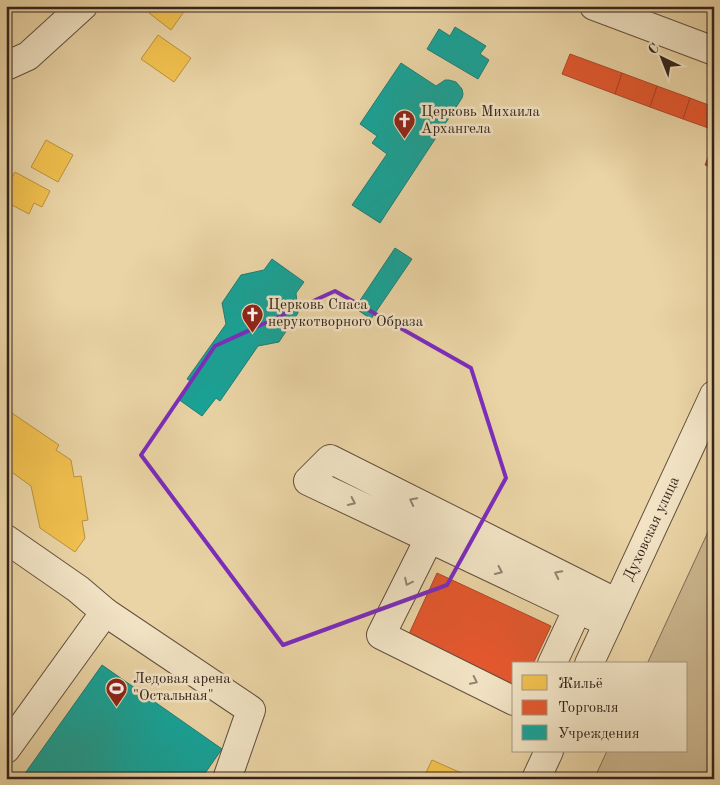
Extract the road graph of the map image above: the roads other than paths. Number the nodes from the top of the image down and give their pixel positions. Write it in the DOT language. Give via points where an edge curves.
graph roads {
  1 [pos="83,6"];
  2 [pos="595,6"];
  3 [pos="714,51"];
  4 [pos="6,66"];
  5 [pos="714,395"];
  6 [pos="429,538"];
  7 [pos="6,539"];
  8 [pos="582,598"];
  9 [pos="105,612"];
  10 [pos="613,613"];
  11 [pos="553,662"];
  12 [pos="590,662"];
  13 [pos="512,699"];
  14 [pos="6,749"];
  15 [pos="549,752"];
  16 [pos="227,779"];
  17 [pos="536,779"];
  1 -- 4 [label="street" via="28,56"];
  2 -- 3 [label="street"];
  5 -- 10 [label="street, Духовская улица"];
  6 -- 8 [label="street, one-way"];
  8 -- 6 [label="street, one-way" via="330,459 308,481"];
  6 -- 13 [label="street, one-way" via="381,634"];
  7 -- 9 [label="street"];
  8 -- 10 [label="street"];
  8 -- 11 [label="street"];
  9 -- 14 [label="street"];
  9 -- 16 [label="street" via="251,710"];
  10 -- 12 [label="street, Духовская улица"];
  15 -- 17 [label="street"];
}
